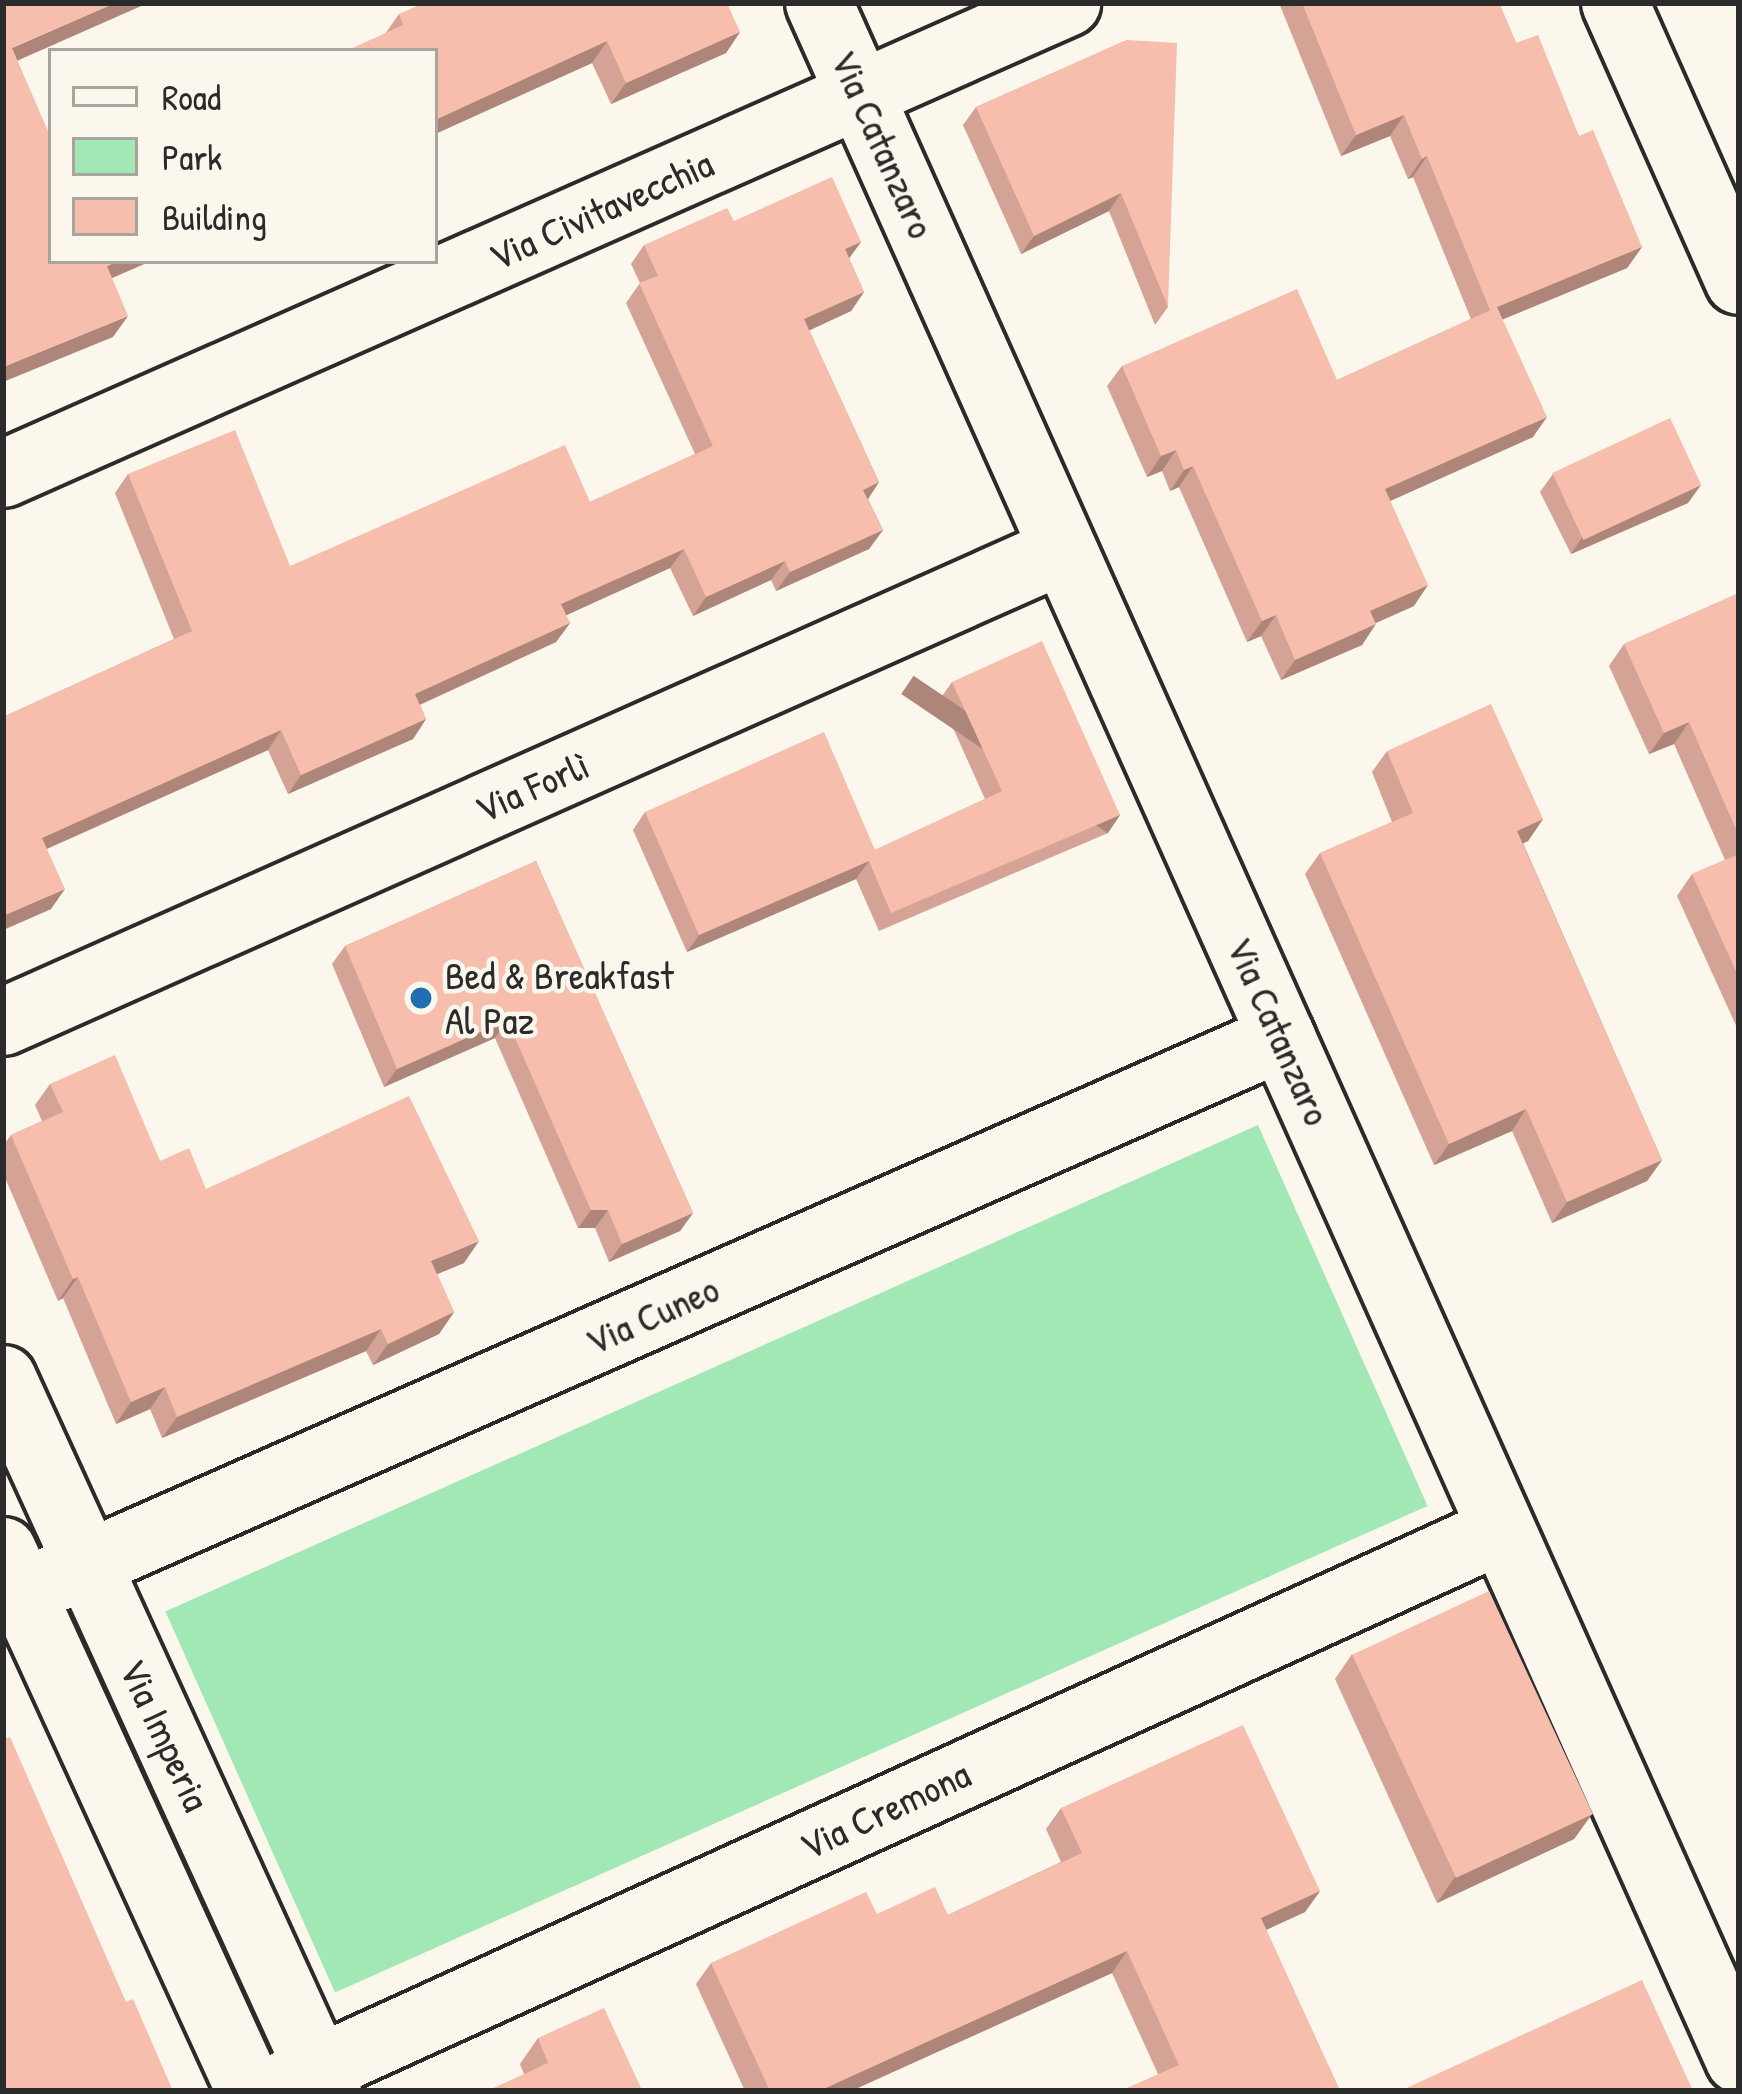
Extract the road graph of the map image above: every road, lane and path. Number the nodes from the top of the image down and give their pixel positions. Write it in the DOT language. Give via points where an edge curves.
graph roads {
  1 [pos="818,3"];
  2 [pos="1067,3"];
  3 [pos="1615,3"];
  4 [pos="862,94"];
  5 [pos="1739,281"];
  6 [pos="3,475"];
  7 [pos="1060,551"];
  8 [pos="3,1022"];
  9 [pos="1282,1037"];
  10 [pos="3,1379"];
  11 [pos="1501,1530"];
  12 [pos="87,1564"];
  13 [pos="13,1572"];
  14 [pos="1739,2060"];
  15 [pos="305,2084"];
  16 [pos="250,2091"];
  1 -- 4 [label="street, Via Catanzaro"];
  2 -- 4 [label="street, Via Civitavecchia"];
  3 -- 5 [label="street"];
  4 -- 6 [label="street, Via Civitavecchia"];
  4 -- 7 [label="street, Via Catanzaro"];
  7 -- 8 [label="street, Via Forlì"];
  7 -- 9 [label="street, Via Catanzaro"];
  9 -- 11 [label="street, Via Catanzaro"];
  9 -- 12 [label="street, Via Cuneo"];
  10 -- 12 [label="street, Via Imperia"];
  11 -- 14 [label="street, Via Catanzaro"];
  11 -- 15 [label="street, Via Cremona"];
  12 -- 13 [label="street, Via Cuneo"];
  12 -- 15 [label="street, Via Imperia"];
  13 -- 16 [label="street, Via Imperia"];
}
